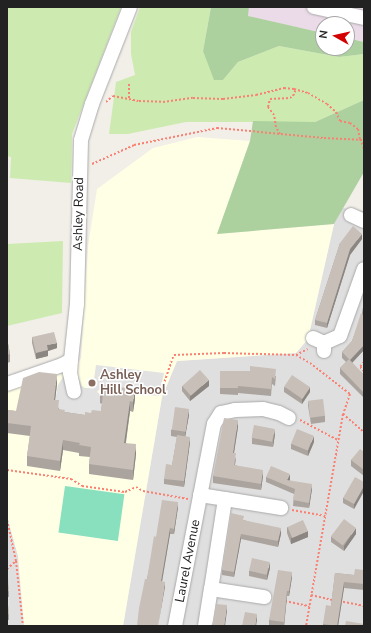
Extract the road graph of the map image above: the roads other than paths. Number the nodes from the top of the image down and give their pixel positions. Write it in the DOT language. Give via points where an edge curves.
graph roads {
  1 [pos="130,7"];
  2 [pos="314,7"];
  3 [pos="364,18"];
  4 [pos="364,269"];
  5 [pos="320,344"];
  6 [pos="71,360"];
  7 [pos="7,384"];
  8 [pos="74,392"];
  9 [pos="289,418"];
  10 [pos="200,498"];
  11 [pos="225,500"];
  12 [pos="281,508"];
  13 [pos="211,589"];
  14 [pos="264,597"];
  15 [pos="176,626"];
  16 [pos="205,626"];
  1 -- 6 [label="street, Ashley Road" via="81,140 77,304"];
  2 -- 3 [label="street"];
  4 -- 5 [label="street" via="340,336"];
  6 -- 7 [label="street"];
  6 -- 8 [label="street, Ashley Road" via="70,374"];
  9 -- 10 [label="street, Laurel Avenue" via="263,410 220,412 214,424"];
  10 -- 11 [label="street"];
  10 -- 15 [label="street, Laurel Avenue"];
  11 -- 12 [label="street"];
  11 -- 13 [label="street, Laurel Avenue"];
  13 -- 14 [label="street"];
  13 -- 16 [label="street, Laurel Avenue"];
}
